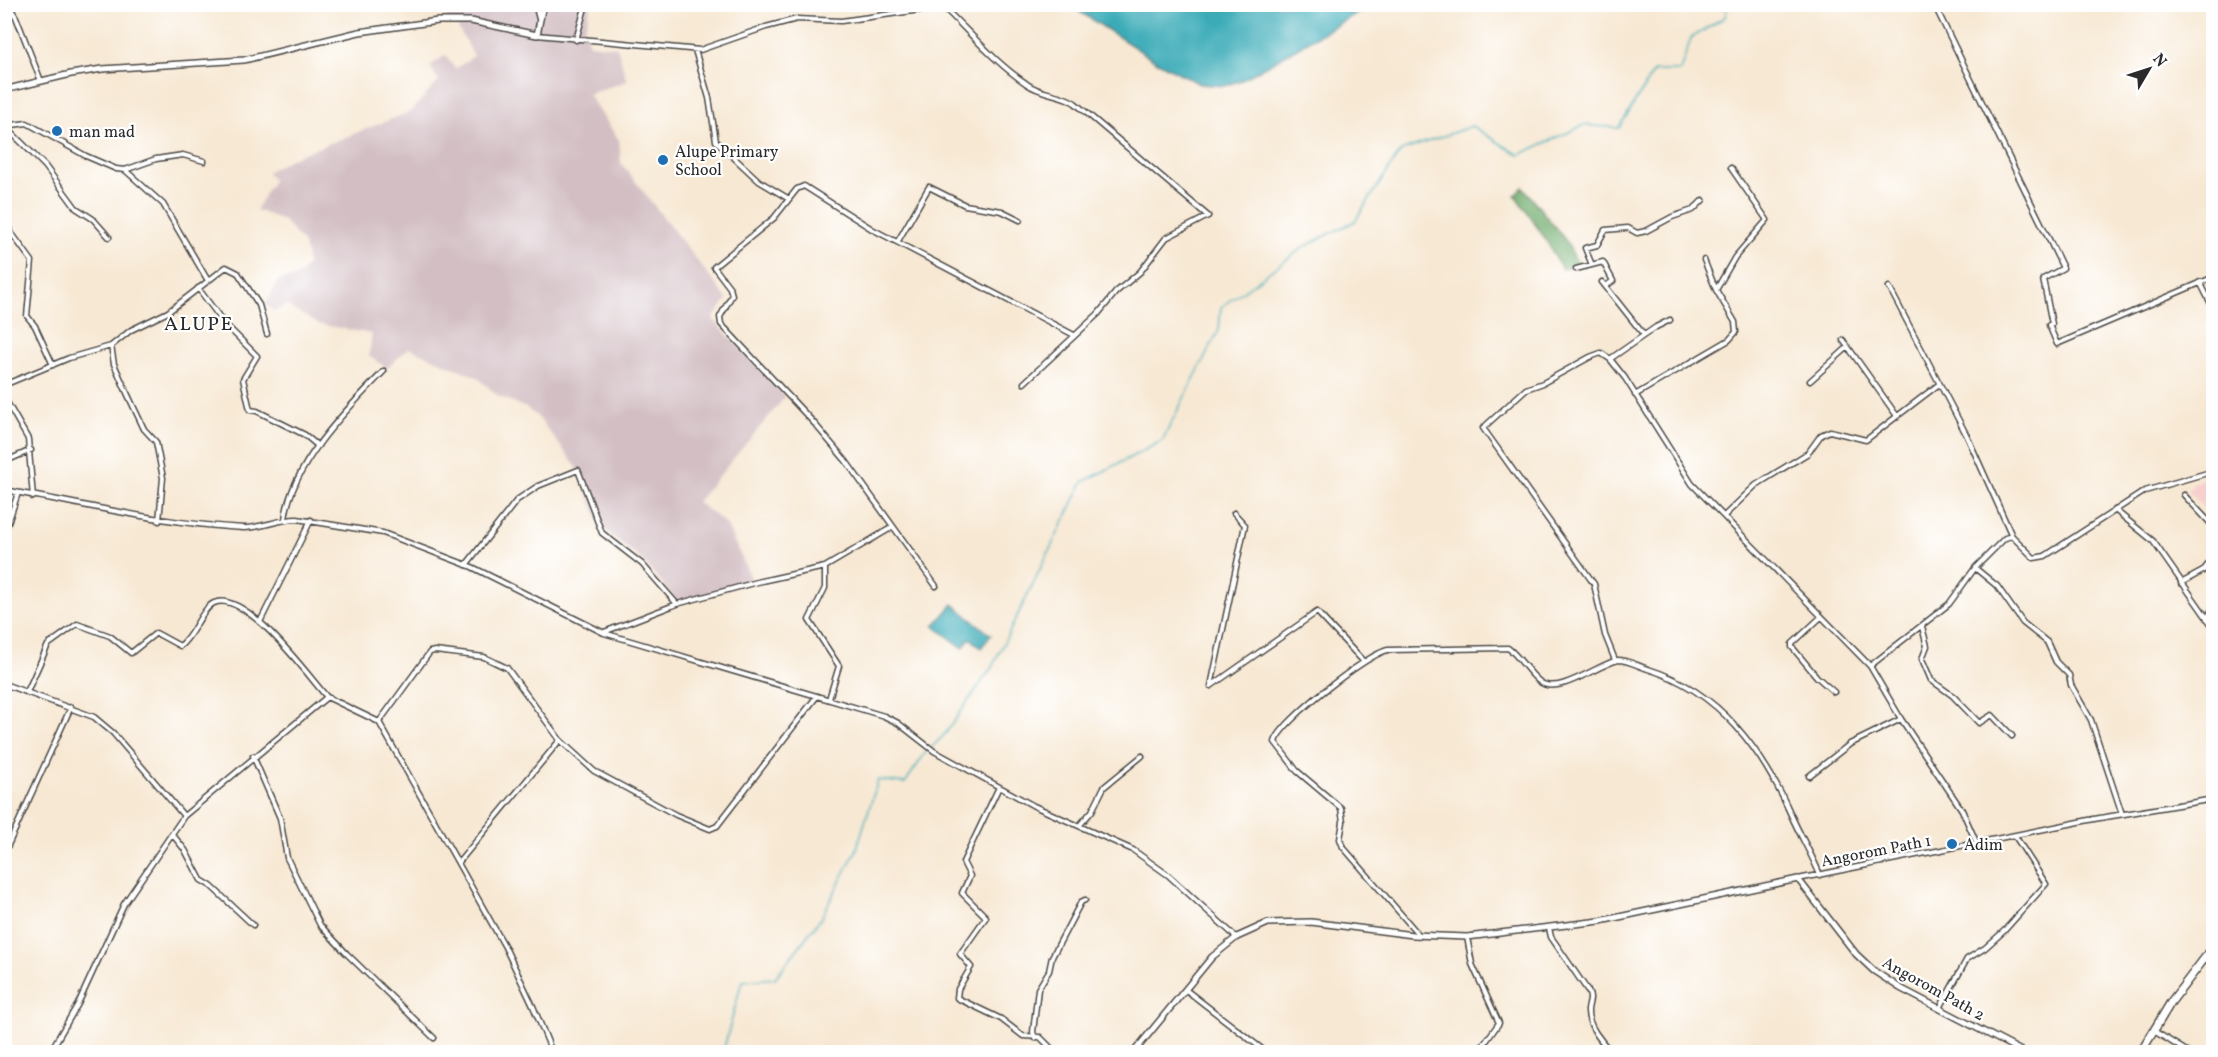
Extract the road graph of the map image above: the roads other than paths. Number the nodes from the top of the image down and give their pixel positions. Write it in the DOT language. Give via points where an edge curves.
graph roads {
  1 [pos="8,4"];
  2 [pos="535,4"];
  3 [pos="543,4"];
  4 [pos="586,4"];
  5 [pos="1934,4"];
  6 [pos="941,6"];
  7 [pos="539,19"];
  8 [pos="537,35"];
  9 [pos="576,40"];
  10 [pos="695,50"];
  11 [pos="40,81"];
  12 [pos="4,90"];
  13 [pos="5,126"];
  14 [pos="204,161"];
  15 [pos="1731,168"];
  16 [pos="125,170"];
  17 [pos="789,199"];
  18 [pos="1703,200"];
  19 [pos="4,206"];
  20 [pos="1020,220"];
  21 [pos="109,237"];
  22 [pos="898,241"];
  23 [pos="1704,260"];
  24 [pos="1592,265"];
  25 [pos="1576,269"];
  26 [pos="2214,278"];
  27 [pos="207,279"];
  28 [pos="1602,282"];
  29 [pos="2200,282"];
  30 [pos="1606,286"];
  31 [pos="1889,287"];
  32 [pos="198,288"];
  33 [pos="1716,290"];
  34 [pos="2214,310"];
  35 [pos="1670,320"];
  36 [pos="267,334"];
  37 [pos="1074,335"];
  38 [pos="1644,335"];
  39 [pos="1843,340"];
  40 [pos="111,346"];
  41 [pos="1848,347"];
  42 [pos="1610,359"];
  43 [pos="52,365"];
  44 [pos="384,371"];
  45 [pos="1810,381"];
  46 [pos="1024,383"];
  47 [pos="4,385"];
  48 [pos="1938,385"];
  49 [pos="1635,395"];
  50 [pos="4,397"];
  51 [pos="1897,416"];
  52 [pos="318,446"];
  53 [pos="31,450"];
  54 [pos="4,462"];
  55 [pos="2214,471"];
  56 [pos="4,490"];
  57 [pos="18,493"];
  58 [pos="2184,495"];
  59 [pos="33,497"];
  60 [pos="2115,510"];
  61 [pos="1234,513"];
  62 [pos="1725,516"];
  63 [pos="285,519"];
  64 [pos="310,519"];
  65 [pos="159,521"];
  66 [pos="2214,527"];
  67 [pos="892,528"];
  68 [pos="4,535"];
  69 [pos="2012,536"];
  70 [pos="2214,557"];
  71 [pos="466,565"];
  72 [pos="825,567"];
  73 [pos="1974,568"];
  74 [pos="2181,584"];
  75 [pos="936,586"];
  76 [pos="677,604"];
  77 [pos="2214,606"];
  78 [pos="1821,618"];
  79 [pos="261,620"];
  80 [pos="2207,620"];
  81 [pos="1922,627"];
  82 [pos="2214,628"];
  83 [pos="604,633"];
  84 [pos="1615,660"];
  85 [pos="1364,662"];
  86 [pos="1870,666"];
  87 [pos="4,684"];
  88 [pos="27,692"];
  89 [pos="1834,692"];
  90 [pos="817,696"];
  91 [pos="327,698"];
  92 [pos="829,700"];
  93 [pos="71,707"];
  94 [pos="1901,719"];
  95 [pos="379,722"];
  96 [pos="2012,736"];
  97 [pos="560,740"];
  98 [pos="254,756"];
  99 [pos="1142,756"];
  100 [pos="1809,776"];
  101 [pos="999,788"];
  102 [pos="2214,799"];
  103 [pos="2122,814"];
  104 [pos="184,816"];
  105 [pos="1079,826"];
  106 [pos="171,834"];
  107 [pos="2015,836"];
  108 [pos="1977,844"];
  109 [pos="4,854"];
  110 [pos="459,862"];
  111 [pos="1820,875"];
  112 [pos="1798,879"];
  113 [pos="1085,900"];
  114 [pos="253,925"];
  115 [pos="1549,928"];
  116 [pos="1419,936"];
  117 [pos="1467,937"];
  118 [pos="1237,938"];
  119 [pos="2214,946"];
  120 [pos="1186,990"];
  121 [pos="1940,1008"];
  122 [pos="2154,1031"];
  123 [pos="434,1038"];
  124 [pos="1035,1038"];
  125 [pos="50,1053"];
  126 [pos="552,1053"];
  127 [pos="1055,1053"];
  128 [pos="1134,1053"];
  129 [pos="1266,1053"];
  130 [pos="1482,1053"];
  131 [pos="1612,1053"];
  132 [pos="2022,1053"];
  133 [pos="2141,1053"];
  134 [pos="2187,1053"];
  1 -- 11 [label="street"];
  2 -- 7 [label="street"];
  3 -- 7 [label="street"];
  4 -- 9 [label="street"];
  5 -- 29 [label="street" via="2063,268 2043,279 2052,324 2049,325 2056,344"];
  6 -- 10 [label="street" via="841,21 797,20 766,27 710,49"];
  6 -- 37 [label="street" via="1022,81 1075,103 1208,216 1166,238 1140,272"];
  7 -- 8 [label="street"];
  8 -- 9 [label="street"];
  8 -- 11 [label="street" via="471,21 438,21 360,32 244,60 102,69"];
  9 -- 10 [label="street"];
  10 -- 17 [label="street" via="716,141 759,181"];
  11 -- 12 [label="street"];
  13 -- 16 [label="street" via="27,123 104,165"];
  13 -- 21 [label="street" via="45,166 76,208"];
  14 -- 16 [label="street" via="183,155"];
  15 -- 33 [label="street" via="1767,220 1736,257"];
  16 -- 27 [label="street" via="163,204"];
  17 -- 22 [label="street" via="801,186 808,187 853,218"];
  17 -- 67 [label="street" via="774,218 714,267 732,295 719,321 846,461"];
  18 -- 24 [label="street" via="1693,210 1646,231 1605,230 1597,245 1585,248"];
  19 -- 43 [label="street" via="10,231 32,261 27,316"];
  20 -- 22 [label="street" via="1002,211 965,205 929,187"];
  22 -- 37 [label="street" via="944,269"];
  23 -- 33 [label="street"];
  24 -- 25 [label="street"];
  24 -- 30 [label="street" via="1606,264 1612,281"];
  26 -- 29 [label="street"];
  27 -- 32 [label="street"];
  27 -- 36 [label="street" via="226,267 238,273 259,305"];
  28 -- 30 [label="street"];
  29 -- 34 [label="street"];
  30 -- 38 [label="street"];
  31 -- 48 [label="street"];
  32 -- 40 [label="street" via="168,312 131,330"];
  32 -- 52 [label="street" via="224,323 257,356 243,379 250,410 305,435"];
  33 -- 49 [label="street" via="1735,322 1736,332 1729,340"];
  35 -- 38 [label="street"];
  37 -- 46 [label="street"];
  38 -- 42 [label="street"];
  39 -- 41 [label="street"];
  40 -- 43 [label="street"];
  40 -- 65 [label="street" via="114,364 128,395 144,429 156,442 163,478"];
  41 -- 45 [label="street"];
  41 -- 51 [label="street"];
  42 -- 49 [label="street"];
  42 -- 84 [label="street" via="1596,354 1526,389 1483,428 1594,584"];
  43 -- 47 [label="street"];
  44 -- 52 [label="street"];
  48 -- 51 [label="street"];
  48 -- 69 [label="street" via="1967,436"];
  49 -- 62 [label="street" via="1687,477"];
  50 -- 53 [label="street" via="26,432"];
  51 -- 62 [label="street" via="1866,440 1830,431 1821,435 1808,453 1756,485"];
  52 -- 63 [label="street" via="295,489"];
  53 -- 54 [label="street"];
  53 -- 59 [label="street"];
  55 -- 60 [label="street" via="2145,491"];
  56 -- 57 [label="street"];
  57 -- 59 [label="street"];
  57 -- 68 [label="street"];
  58 -- 66 [label="street"];
  59 -- 65 [label="street"];
  60 -- 69 [label="street" via="2045,556 2034,558"];
  60 -- 74 [label="street" via="2153,541"];
  61 -- 85 [label="street" via="1245,525 1211,686 1317,612"];
  62 -- 78 [label="street"];
  63 -- 64 [label="street"];
  63 -- 65 [label="street" via="247,528"];
  64 -- 71 [label="street" via="383,533"];
  64 -- 79 [label="street"];
  67 -- 72 [label="street"];
  67 -- 75 [label="street"];
  69 -- 73 [label="street"];
  70 -- 74 [label="street" via="2203,571"];
  71 -- 76 [label="street" via="522,496 578,470 602,533 642,564"];
  71 -- 83 [label="street"];
  72 -- 76 [label="street"];
  72 -- 92 [label="street" via="825,588 809,620 839,666"];
  73 -- 81 [label="street" via="1949,604"];
  73 -- 103 [label="street" via="1997,586 2023,623 2047,642 2056,662 2069,675 2091,720"];
  74 -- 80 [label="street"];
  76 -- 83 [label="street"];
  77 -- 80 [label="street"];
  78 -- 86 [label="street"];
  78 -- 89 [label="street" via="1792,647"];
  79 -- 88 [label="street" via="235,606 215,603 183,644 176,645 156,633 131,653 110,636 77,624 48,645"];
  79 -- 91 [label="street"];
  80 -- 82 [label="street"];
  81 -- 86 [label="street"];
  81 -- 96 [label="street" via="1927,646 1922,659 1931,680 1979,723 1992,716"];
  83 -- 90 [label="street"];
  84 -- 85 [label="street" via="1563,685 1552,686 1539,682 1508,648 1388,650"];
  84 -- 111 [label="street" via="1681,683 1717,706 1736,724 1785,798"];
  85 -- 116 [label="street" via="1306,706 1275,742 1297,771 1341,808 1343,847"];
  86 -- 94 [label="street"];
  87 -- 88 [label="street"];
  88 -- 93 [label="street"];
  90 -- 92 [label="street"];
  90 -- 97 [label="street" via="714,829 676,815 605,779"];
  91 -- 95 [label="street"];
  91 -- 98 [label="street"];
  92 -- 101 [label="street" via="898,723 934,751"];
  93 -- 104 [label="street" via="94,717 113,733"];
  93 -- 109 [label="street"];
  94 -- 100 [label="street" via="1850,744"];
  94 -- 108 [label="street" via="1962,810"];
  95 -- 97 [label="street" via="426,656 435,651 484,657 507,668"];
  95 -- 110 [label="street"];
  97 -- 110 [label="street"];
  98 -- 104 [label="street"];
  98 -- 123 [label="street" via="280,818 287,858 320,925"];
  99 -- 105 [label="street" via="1104,787"];
  101 -- 105 [label="street"];
  101 -- 124 [label="street" via="963,862 970,876 962,893 986,917 960,954 971,967 957,998 1001,1019 1023,1036"];
  102 -- 103 [label="street, Angorom Path 1"];
  103 -- 107 [label="street, Angorom Path 1"];
  104 -- 106 [label="street"];
  105 -- 118 [label="street" via="1133,850 1168,875"];
  106 -- 114 [label="street" via="201,880"];
  106 -- 125 [label="street" via="124,904 78,1004"];
  107 -- 108 [label="street, Angorom Path 1"];
  107 -- 121 [label="street" via="2046,884 2004,931 1964,963"];
  108 -- 111 [label="street, Angorom Path 1"];
  110 -- 126 [label="street" via="529,996"];
  111 -- 112 [label="street, Angorom Path 1"];
  112 -- 115 [label="street, Angorom Path 1"];
  112 -- 121 [label="street, Angorom Path 2" via="1866,964 1899,988"];
  113 -- 124 [label="street" via="1038,988"];
  115 -- 117 [label="street, Angorom Path 1"];
  115 -- 131 [label="street" via="1551,937 1588,991 1592,999 1589,1016 1596,1034"];
  116 -- 117 [label="street, Angorom Path 1"];
  116 -- 118 [label="street, Angorom Path 1" via="1284,921 1254,928"];
  117 -- 130 [label="street" via="1472,964 1499,1023"];
  118 -- 120 [label="street, Angorom Path 1" via="1212,957"];
  119 -- 122 [label="highway"];
  120 -- 128 [label="street, Angorom Path 1"];
  120 -- 129 [label="street"];
  121 -- 132 [label="street, Angorom Path 2"];
  122 -- 133 [label="highway"];
  122 -- 134 [label="street"];
  124 -- 127 [label="street" via="1040,1037"];
}
